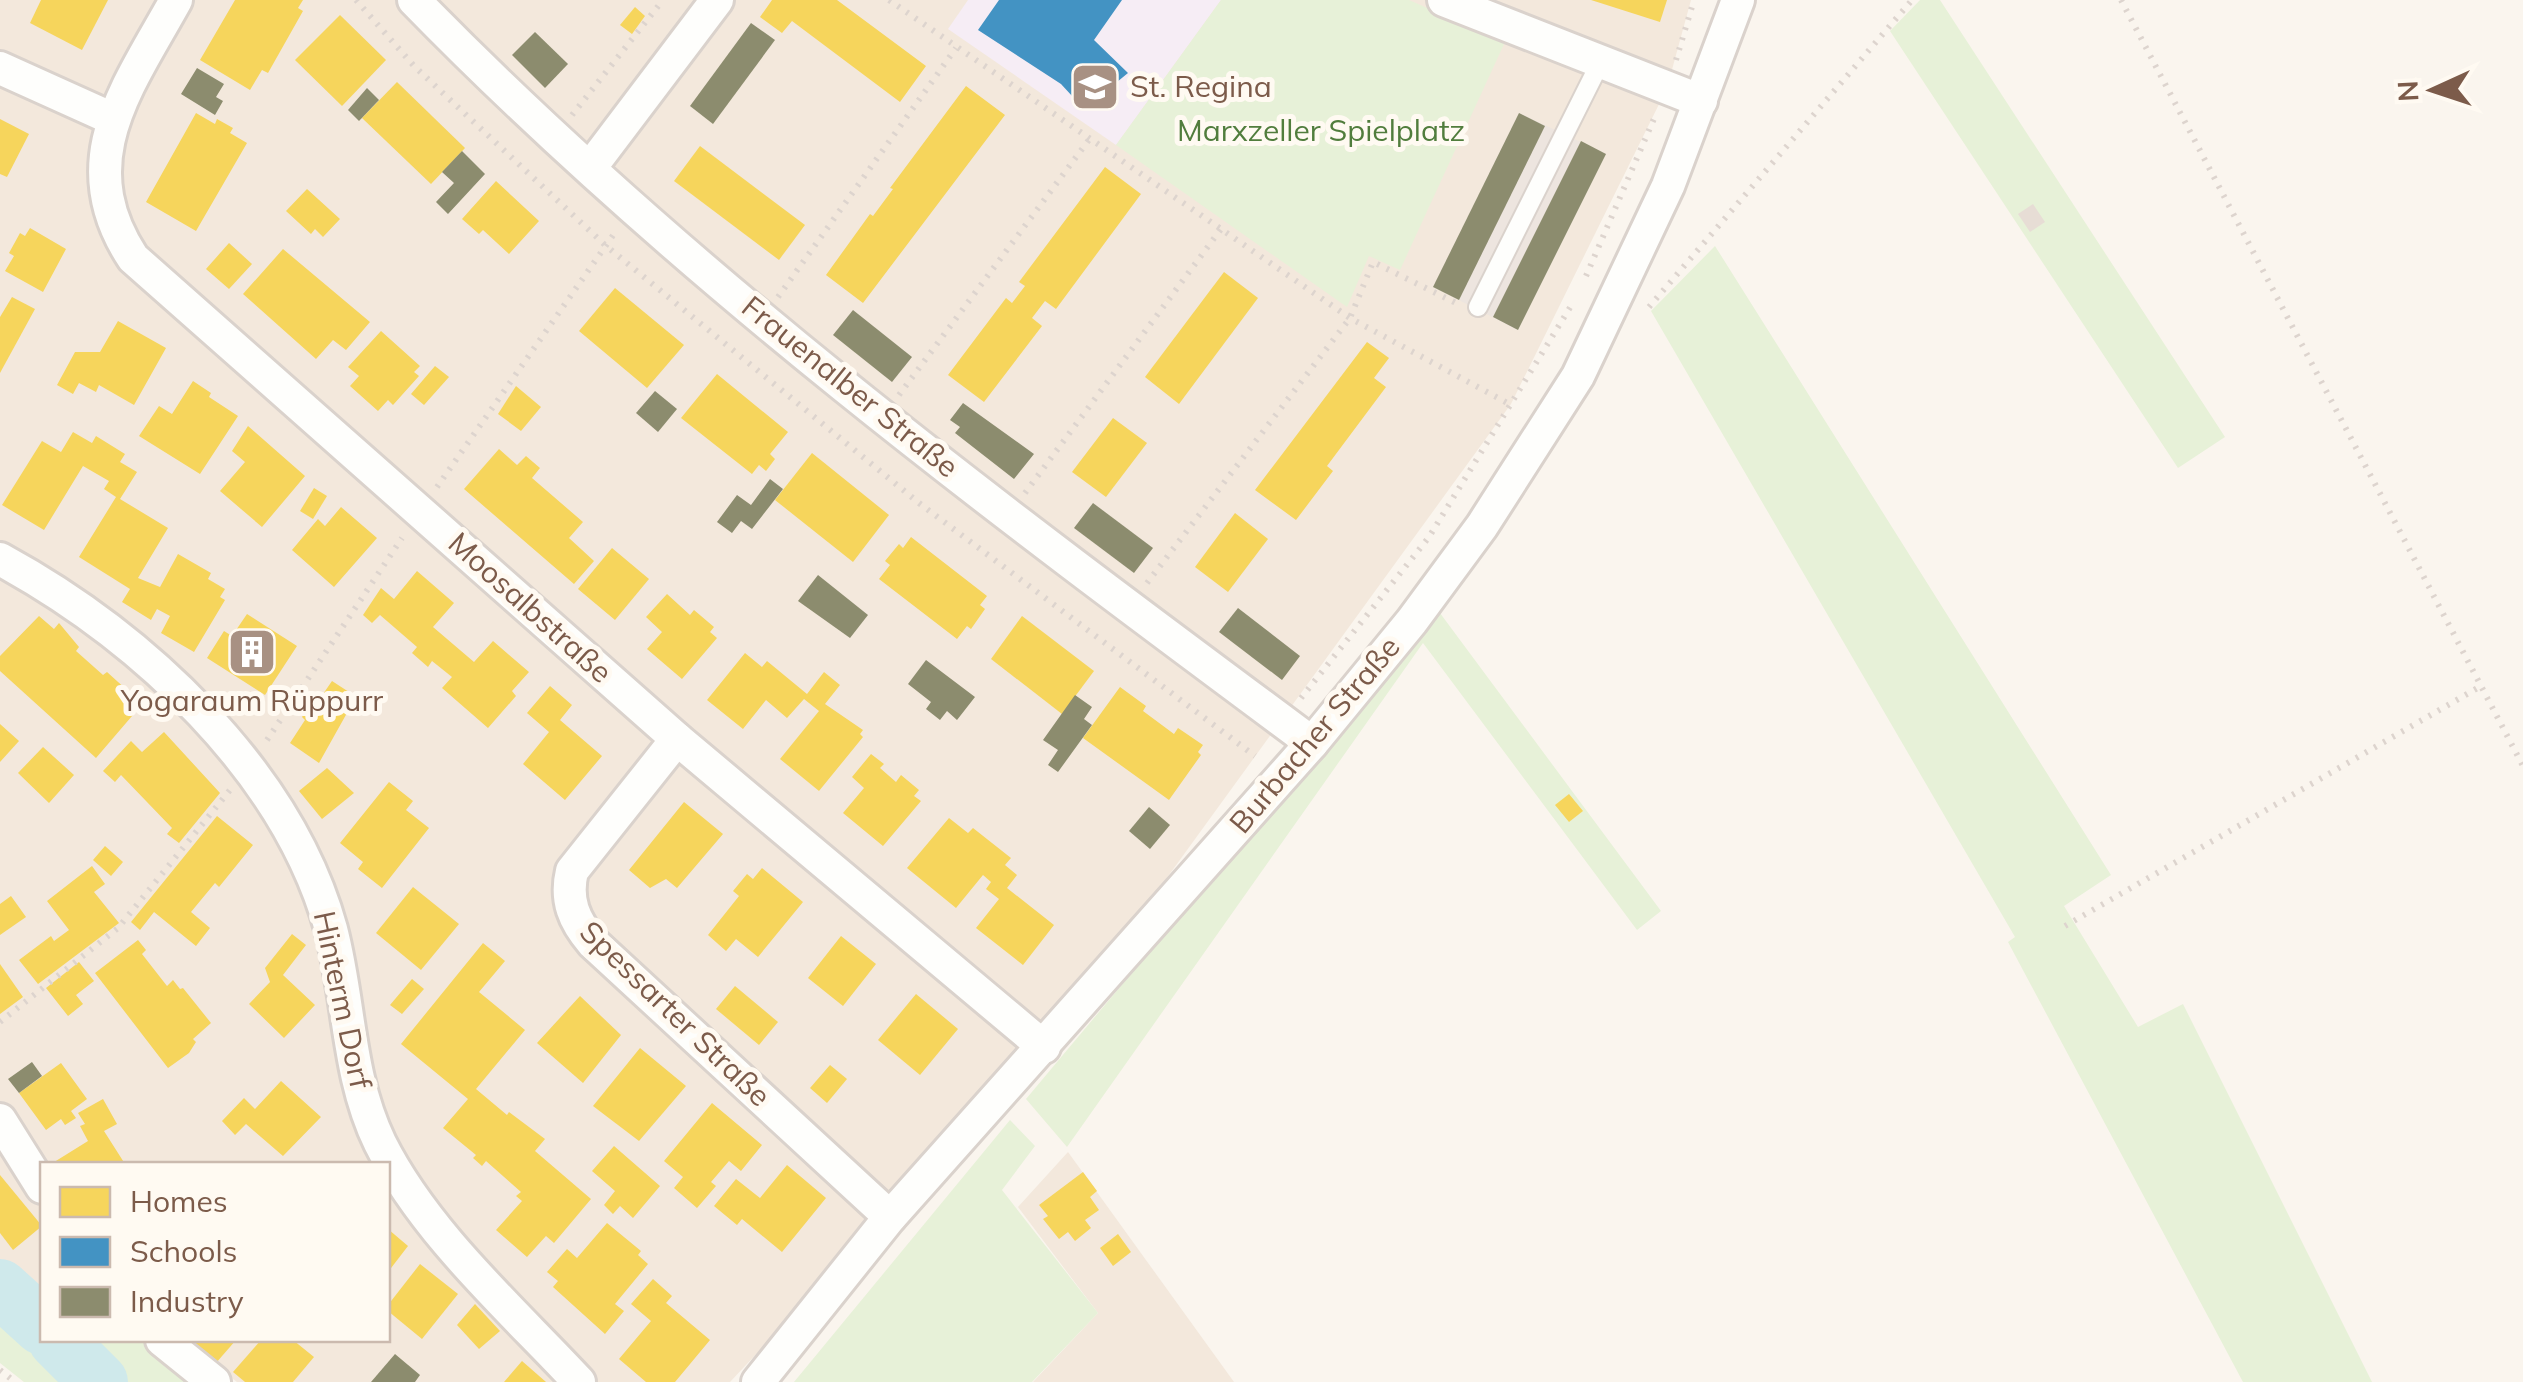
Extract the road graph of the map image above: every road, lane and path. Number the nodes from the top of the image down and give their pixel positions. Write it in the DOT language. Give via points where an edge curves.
graph roads {
  1 [pos="176,0"];
  2 [pos="356,0"];
  3 [pos="414,0"];
  4 [pos="662,0"];
  5 [pos="717,0"];
  6 [pos="888,0"];
  7 [pos="1444,0"];
  8 [pos="1738,0"];
  9 [pos="1912,0"];
  10 [pos="2121,0"];
  11 [pos="956,48"];
  12 [pos="1600,63"];
  13 [pos="0,68"];
  14 [pos="1701,101"];
  15 [pos="113,119"];
  16 [pos="556,136"];
  17 [pos="1091,138"];
  18 [pos="590,168"];
  19 [pos="634,207"];
  20 [pos="1222,228"];
  21 [pos="605,246"];
  22 [pos="1478,307"];
  23 [pos="1642,315"];
  24 [pos="763,318"];
  25 [pos="1350,318"];
  26 [pos="883,416"];
  27 [pos="1549,424"];
  28 [pos="420,510"];
  29 [pos="1010,514"];
  30 [pos="0,559"];
  31 [pos="1130,604"];
  32 [pos="2481,686"];
  33 [pos="677,739"];
  34 [pos="1312,742"];
  35 [pos="1255,756"];
  36 [pos="2523,766"];
  37 [pos="248,768"];
  38 [pos="2066,926"];
  39 [pos="0,1022"];
  40 [pos="1044,1047"];
  41 [pos="0,1120"];
  42 [pos="40,1184"];
  43 [pos="890,1217"];
  44 [pos="164,1342"];
  45 [pos="0,1370"];
  46 [pos="15,1382"];
  47 [pos="214,1382"];
  48 [pos="579,1382"];
  49 [pos="758,1382"];
  1 -- 15 [label="street, Moosalbstraße"];
  2 -- 21 [label="path" via="414,66"];
  3 -- 16 [label="street, Frauenalber Straße"];
  4 -- 16 [label="path"];
  5 -- 18 [label="street"];
  6 -- 11 [label="path"];
  7 -- 12 [label="street"];
  8 -- 14 [label="street, Burbacher Straße"];
  9 -- 23 [label="path"];
  10 -- 32 [label="path"];
  11 -- 17 [label="path"];
  11 -- 24 [label="path"];
  12 -- 14 [label="street"];
  12 -- 22 [label="lane"];
  13 -- 15 [label="street"];
  14 -- 27 [label="street, Burbacher Straße" via="1643,238"];
  15 -- 28 [label="street, Moosalbstraße" via="104,188 133,258"];
  16 -- 18 [label="street, Frauenalber Straße"];
  17 -- 20 [label="path"];
  17 -- 26 [label="path"];
  18 -- 19 [label="street, Frauenalber Straße"];
  19 -- 21 [label="path"];
  19 -- 24 [label="street, Frauenalber Straße"];
  20 -- 25 [label="path"];
  20 -- 29 [label="path"];
  21 -- 28 [label="path"];
  21 -- 35 [label="path" via="919,504"];
  22 -- 25 [label="path" via="1476,312 1373,262"];
  24 -- 26 [label="street, Frauenalber Straße"];
  25 -- 27 [label="path"];
  25 -- 31 [label="path"];
  26 -- 29 [label="street, Frauenalber Straße"];
  27 -- 34 [label="street, Burbacher Straße" via="1424,605"];
  28 -- 33 [label="street, Moosalbstraße"];
  28 -- 37 [label="path"];
  29 -- 31 [label="street, Frauenalber Straße"];
  30 -- 37 [label="street, Hinterm Dorf" via="98,620 164,678"];
  31 -- 34 [label="street, Frauenalber Straße"];
  32 -- 36 [label="path"];
  32 -- 38 [label="path"];
  33 -- 40 [label="street, Moosalbstraße"];
  33 -- 43 [label="street, Spessarter Straße" via="572,871 568,887 579,927"];
  34 -- 40 [label="street, Burbacher Straße"];
  37 -- 39 [label="path" via="118,928"];
  37 -- 48 [label="street, Hinterm Dorf" via="276,804 321,900 361,1094 401,1181"];
  40 -- 43 [label="street, Burbacher Straße"];
  41 -- 42 [label="street"];
  43 -- 49 [label="street, Burbacher Straße"];
  44 -- 47 [label="street"];
  45 -- 46 [label="path"];
}
